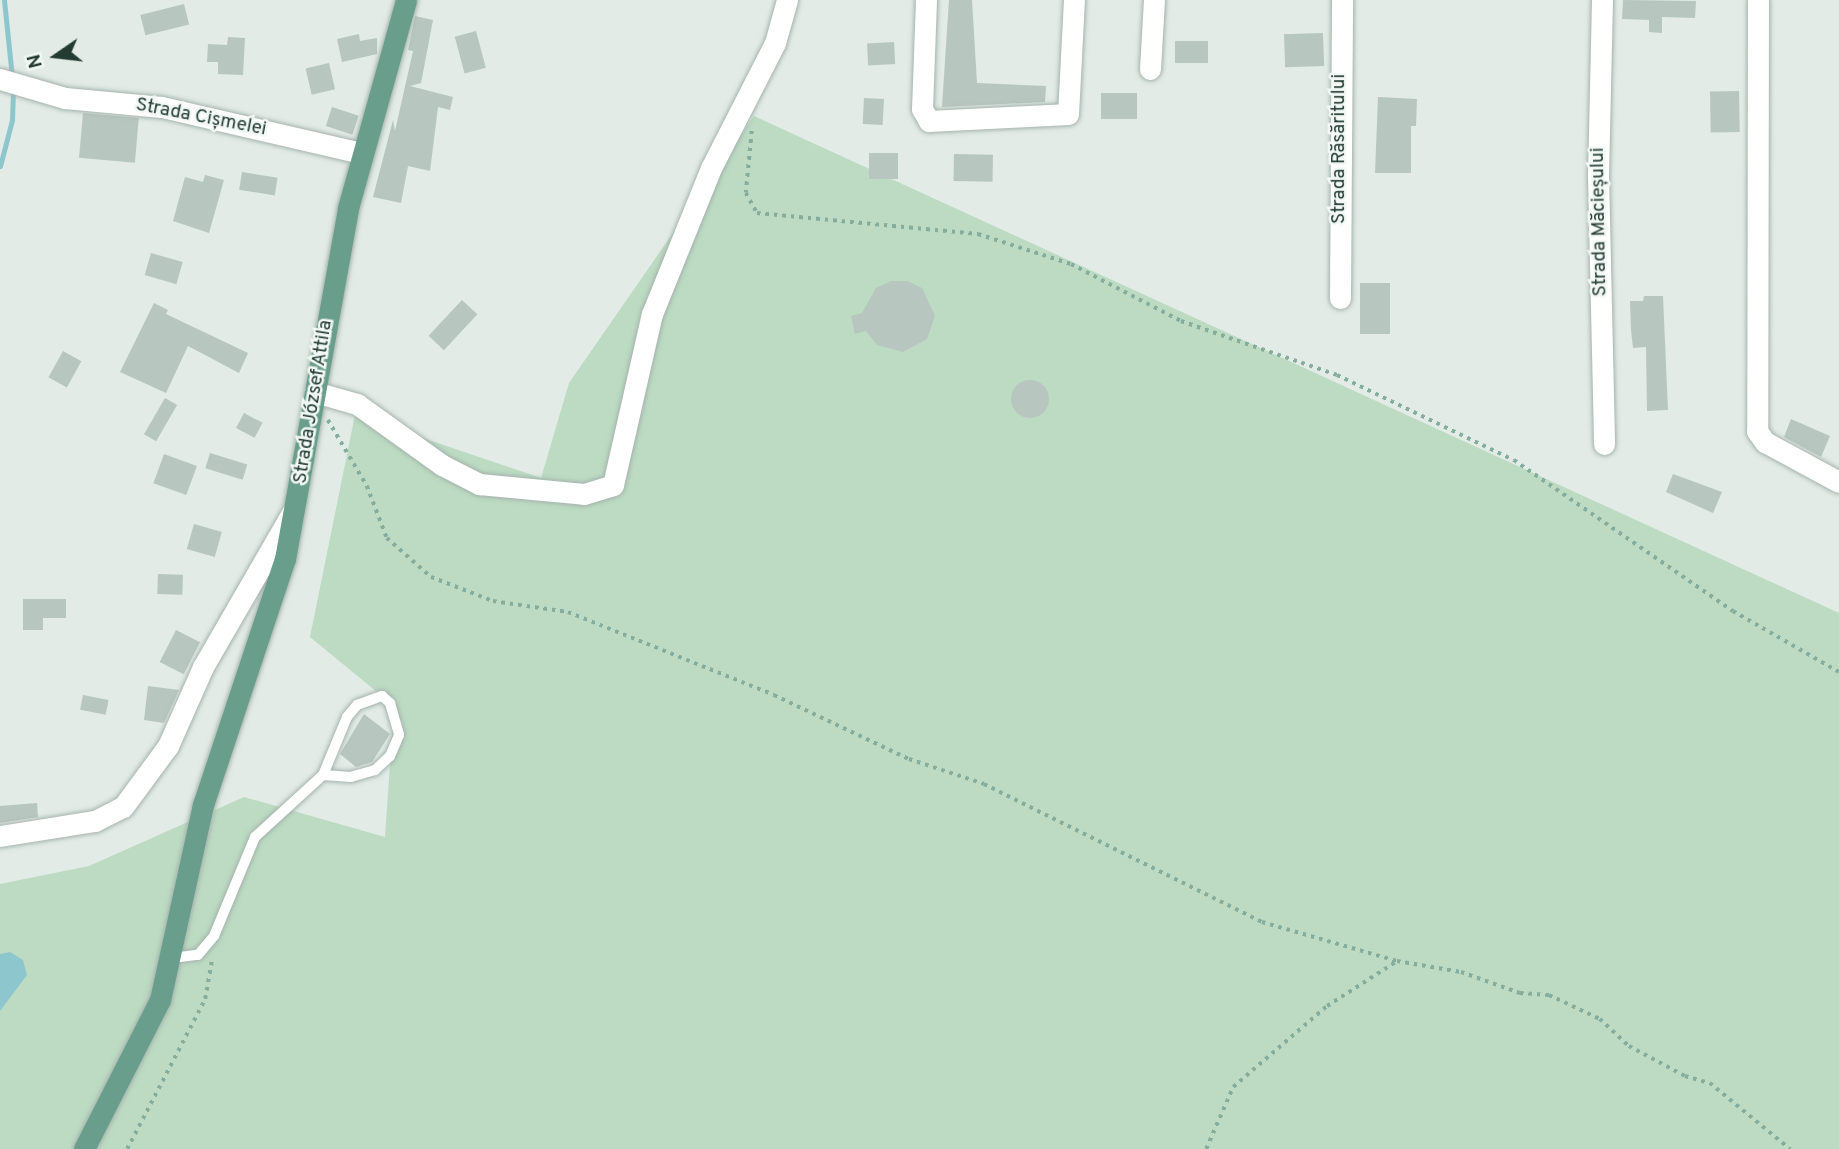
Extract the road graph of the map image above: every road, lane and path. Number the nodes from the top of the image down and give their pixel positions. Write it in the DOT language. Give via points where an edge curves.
graph roads {
  1 [pos="406,0"];
  2 [pos="787,0"];
  3 [pos="926,0"];
  4 [pos="1074,0"];
  5 [pos="1154,0"];
  6 [pos="1342,0"];
  7 [pos="1602,0"];
  8 [pos="1758,0"];
  9 [pos="1150,69"];
  10 [pos="8,81"];
  11 [pos="753,129"];
  12 [pos="361,153"];
  13 [pos="1340,298"];
  14 [pos="315,392"];
  15 [pos="1604,444"];
  16 [pos="1839,482"];
  17 [pos="299,502"];
  18 [pos="1839,672"];
  19 [pos="323,775"];
  20 [pos="0,836"];
  21 [pos="214,936"];
  22 [pos="172,958"];
  23 [pos="1397,961"];
  24 [pos="84,1149"];
  25 [pos="127,1149"];
  26 [pos="1206,1149"];
  27 [pos="1790,1149"];
  1 -- 12 [label="main road, Strada József Attila"];
  2 -- 14 [label="street" via="775,43 711,168 652,314 613,485 584,494 479,484 442,465 357,404"];
  3 -- 4 [label="street" via="922,108 929,121 1068,114"];
  5 -- 9 [label="street"];
  6 -- 13 [label="street, Strada Răsăritului"];
  7 -- 15 [label="street, Strada Măcieșului" via="1598,175"];
  8 -- 16 [label="street" via="1757,431 1765,442"];
  10 -- 12 [label="street, Strada Cișmelei" via="65,98 162,107"];
  11 -- 18 [label="path" via="746,193 757,213 978,234 1071,264 1181,321 1336,375 1514,460 1733,611"];
  12 -- 14 [label="main road, Strada József Attila"];
  14 -- 17 [label="main road, Strada József Attila"];
  14 -- 23 [label="path" via="361,474 387,538 431,577 493,601 568,612 621,632 785,700 909,759 984,785 1225,907 1292,932 1365,948"];
  17 -- 20 [label="street, Strada József Attila" via="203,667 168,746 123,807 96,821"];
  17 -- 22 [label="main road" via="276,591 203,806"];
  19 -- 19 [label="lane" via="347,717 357,705 382,696 390,703 399,735 390,756 375,770 351,777"];
  19 -- 21 [label="lane" via="255,837"];
  21 -- 22 [label="lane" via="198,955"];
  21 -- 25 [label="path" via="205,999"];
  22 -- 24 [label="main road" via="150,1021"];
  23 -- 26 [label="path" via="1326,1006 1233,1087"];
  23 -- 27 [label="path" via="1461,972 1520,993 1549,995 1600,1019 1629,1046 1685,1076 1710,1083"];
}
